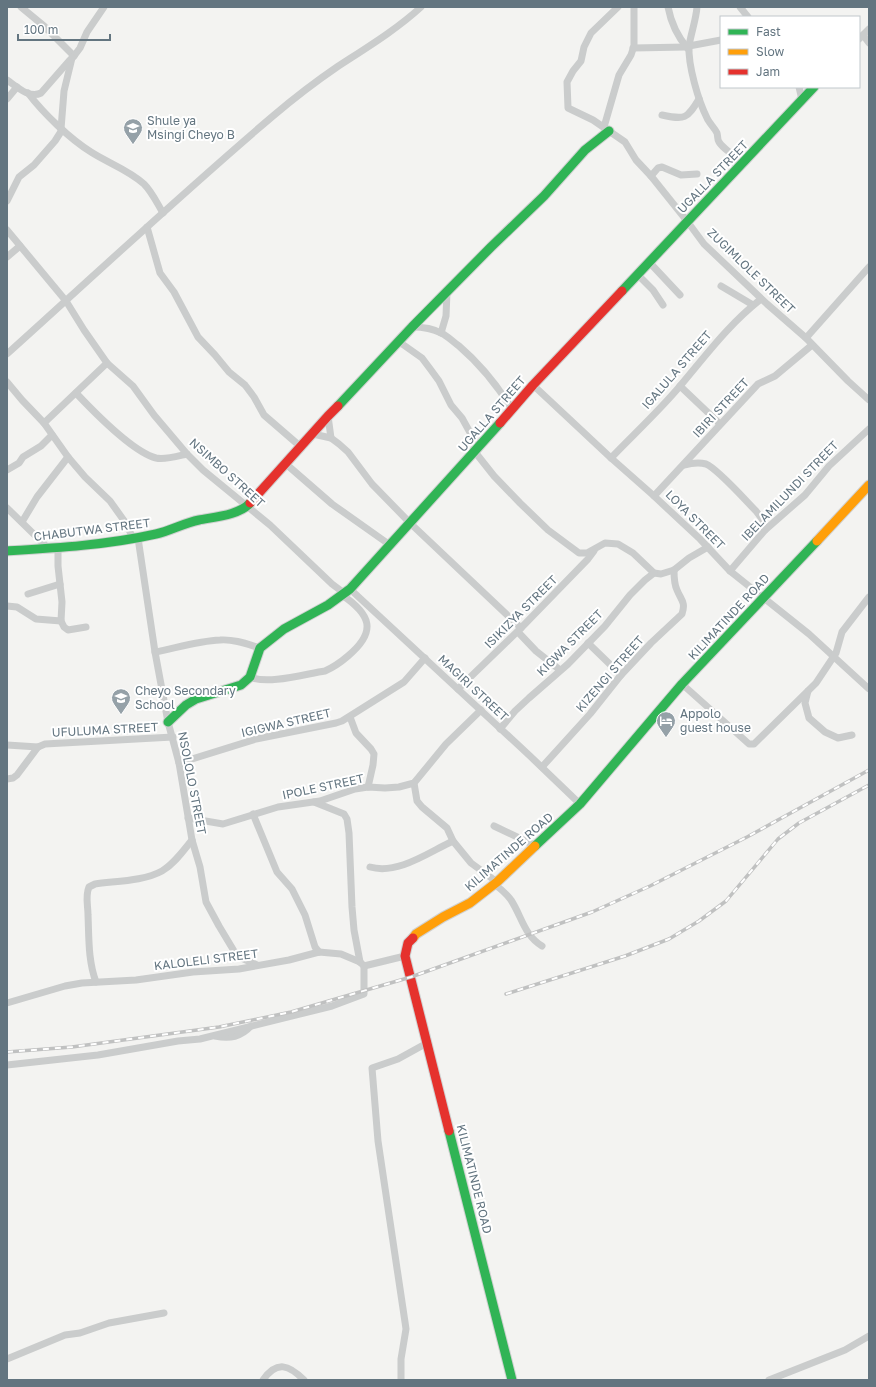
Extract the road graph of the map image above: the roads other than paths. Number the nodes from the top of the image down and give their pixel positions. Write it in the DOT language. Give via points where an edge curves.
graph roads {
  1 [pos="21,7"];
  2 [pos="104,7"];
  3 [pos="421,7"];
  4 [pos="618,7"];
  5 [pos="634,7"];
  6 [pos="668,7"];
  7 [pos="697,7"];
  8 [pos="740,7"];
  9 [pos="747,16"];
  10 [pos="869,29"];
  11 [pos="861,37"];
  12 [pos="720,40"];
  13 [pos="869,42"];
  14 [pos="633,48"];
  15 [pos="688,48"];
  16 [pos="73,57"];
  17 [pos="7,80"];
  18 [pos="17,86"];
  19 [pos="798,88"];
  20 [pos="813,88"];
  21 [pos="28,93"];
  22 [pos="7,99"];
  23 [pos="699,99"];
  24 [pos="802,100"];
  25 [pos="662,115"];
  26 [pos="607,129"];
  27 [pos="62,130"];
  28 [pos="738,168"];
  29 [pos="697,174"];
  30 [pos="651,176"];
  31 [pos="7,201"];
  32 [pos="163,212"];
  33 [pos="687,221"];
  34 [pos="147,227"];
  35 [pos="7,230"];
  36 [pos="20,246"];
  37 [pos="7,257"];
  38 [pos="650,263"];
  39 [pos="869,267"];
  40 [pos="638,275"];
  41 [pos="721,286"];
  42 [pos="447,292"];
  43 [pos="680,295"];
  44 [pos="761,298"];
  45 [pos="66,301"];
  46 [pos="664,305"];
  47 [pos="753,305"];
  48 [pos="412,327"];
  49 [pos="441,333"];
  50 [pos="806,338"];
  51 [pos="398,341"];
  52 [pos="812,345"];
  53 [pos="7,354"];
  54 [pos="107,363"];
  55 [pos="7,382"];
  56 [pos="533,385"];
  57 [pos="680,386"];
  58 [pos="76,393"];
  59 [pos="869,400"];
  60 [pos="512,409"];
  61 [pos="328,416"];
  62 [pos="44,423"];
  63 [pos="720,424"];
  64 [pos="869,429"];
  65 [pos="313,434"];
  66 [pos="52,435"];
  67 [pos="331,438"];
  68 [pos="301,447"];
  69 [pos="477,450"];
  70 [pos="187,454"];
  71 [pos="68,456"];
  72 [pos="610,458"];
  73 [pos="286,464"];
  74 [pos="684,465"];
  75 [pos="7,470"];
  76 [pos="869,485"];
  77 [pos="654,496"];
  78 [pos="247,507"];
  79 [pos="7,508"];
  80 [pos="22,522"];
  81 [pos="410,522"];
  82 [pos="765,530"];
  83 [pos="135,538"];
  84 [pos="390,544"];
  85 [pos="597,547"];
  86 [pos="708,547"];
  87 [pos="48,548"];
  88 [pos="58,548"];
  89 [pos="7,551"];
  90 [pos="674,570"];
  91 [pos="730,571"];
  92 [pos="654,573"];
  93 [pos="60,584"];
  94 [pos="345,592"];
  95 [pos="28,594"];
  96 [pos="869,597"];
  97 [pos="763,599"];
  98 [pos="7,606"];
  99 [pos="61,621"];
  100 [pos="86,627"];
  101 [pos="520,630"];
  102 [pos="588,643"];
  103 [pos="260,648"];
  104 [pos="155,652"];
  105 [pos="833,657"];
  106 [pos="425,658"];
  107 [pos="560,670"];
  108 [pos="621,675"];
  109 [pos="250,677"];
  110 [pos="682,684"];
  111 [pos="458,689"];
  112 [pos="869,689"];
  113 [pos="808,691"];
  114 [pos="481,710"];
  115 [pos="350,717"];
  116 [pos="168,722"];
  117 [pos="500,729"];
  118 [pos="852,735"];
  119 [pos="173,737"];
  120 [pos="7,745"];
  121 [pos="38,747"];
  122 [pos="180,763"];
  123 [pos="542,767"];
  124 [pos="7,779"];
  125 [pos="414,783"];
  126 [pos="368,788"];
  127 [pos="314,802"];
  128 [pos="580,804"];
  129 [pos="253,814"];
  130 [pos="188,818"];
  131 [pos="494,826"];
  132 [pos="192,840"];
  133 [pos="453,841"];
  134 [pos="536,846"];
  135 [pos="370,867"];
  136 [pos="496,883"];
  137 [pos="542,946"];
  138 [pos="319,952"];
  139 [pos="405,956"];
  140 [pos="362,964"];
  141 [pos="257,965"];
  142 [pos="96,982"];
  143 [pos="7,1003"];
  144 [pos="427,1043"];
  145 [pos="7,1065"];
  146 [pos="164,1312"];
  147 [pos="869,1336"];
  148 [pos="7,1359"];
  149 [pos="263,1380"];
  150 [pos="304,1380"];
  151 [pos="401,1380"];
  152 [pos="512,1380"];
  153 [pos="769,1380"];
  1 -- 16 [label="street" via="44,26"];
  2 -- 16 [label="street"];
  3 -- 32 [label="street" via="401,24 304,91"];
  4 -- 26 [label="street, ZUGIMLOLE STREET" via="591,33 581,61 567,82 568,108"];
  5 -- 14 [label="street"];
  6 -- 15 [label="street" via="671,22"];
  7 -- 15 [label="street"];
  8 -- 9 [label="street"];
  10 -- 11 [label="street"];
  11 -- 13 [label="street"];
  12 -- 15 [label="street"];
  14 -- 15 [label="street"];
  14 -- 26 [label="street" via="619,75"];
  15 -- 23 [label="street"];
  16 -- 21 [label="street" via="41,93"];
  16 -- 27 [label="street" via="64,91"];
  17 -- 18 [label="street"];
  18 -- 21 [label="street"];
  18 -- 22 [label="street"];
  19 -- 24 [label="street"];
  20 -- 24 [label="street, UGALLA STREET"];
  21 -- 27 [label="street"];
  23 -- 25 [label="street" via="683,118"];
  23 -- 28 [label="street" via="707,119 717,132 720,143 734,155"];
  24 -- 28 [label="street, UGALLA STREET"];
  26 -- 30 [label="street, ZUGIMLOLE STREET" via="624,142"];
  26 -- 42 [label="street"];
  27 -- 31 [label="street" via="44,155 19,177"];
  27 -- 32 [label="street" via="90,151 145,184"];
  28 -- 33 [label="street, UGALLA STREET"];
  29 -- 30 [label="street" via="681,175 662,167"];
  30 -- 33 [label="street, ZUGIMLOLE STREET"];
  32 -- 34 [label="street"];
  33 -- 38 [label="street, UGALLA STREET"];
  33 -- 44 [label="street, ZUGIMLOLE STREET" via="704,244"];
  34 -- 45 [label="street"];
  34 -- 68 [label="street" via="160,273 174,292 198,337 228,372 245,385 264,415"];
  35 -- 36 [label="street, NSIMBO STREET"];
  36 -- 37 [label="street"];
  36 -- 45 [label="street, NSIMBO STREET"];
  38 -- 40 [label="street, UGALLA STREET"];
  38 -- 43 [label="street"];
  39 -- 50 [label="street"];
  40 -- 46 [label="street"];
  40 -- 56 [label="street, UGALLA STREET"];
  41 -- 47 [label="street"];
  42 -- 48 [label="street"];
  42 -- 49 [label="street" via="446,316"];
  44 -- 47 [label="street, IGALULA STREET"];
  44 -- 50 [label="street, ZUGIMLOLE STREET"];
  45 -- 53 [label="street"];
  45 -- 54 [label="street, NSIMBO STREET"];
  47 -- 57 [label="street, IGALULA STREET" via="716,341"];
  48 -- 49 [label="street" via="429,328"];
  48 -- 51 [label="street"];
  49 -- 60 [label="street" via="462,349 493,380"];
  50 -- 52 [label="street, ZUGIMLOLE STREET"];
  51 -- 61 [label="street"];
  51 -- 69 [label="street" via="422,358 439,381 451,405 462,418"];
  52 -- 59 [label="street, ZUGIMLOLE STREET"];
  52 -- 63 [label="street, IBIRI STREET" via="775,376 758,384"];
  54 -- 58 [label="street"];
  54 -- 70 [label="street, NSIMBO STREET" via="133,386"];
  55 -- 62 [label="street, NSOLOLO STREET"];
  56 -- 60 [label="street, UGALLA STREET"];
  56 -- 72 [label="street, LOYA STREET"];
  57 -- 63 [label="street"];
  57 -- 72 [label="street, IGALULA STREET"];
  58 -- 62 [label="street"];
  58 -- 70 [label="street" via="104,422 148,455 158,458"];
  60 -- 69 [label="street, UGALLA STREET"];
  61 -- 65 [label="street"];
  61 -- 67 [label="street"];
  62 -- 66 [label="street, NSOLOLO STREET"];
  63 -- 74 [label="street, IBIRI STREET"];
  64 -- 82 [label="street, IBELAMILUNDI STREET" via="829,466 805,495"];
  65 -- 67 [label="street"];
  65 -- 68 [label="street"];
  66 -- 71 [label="street, NSOLOLO STREET"];
  66 -- 75 [label="street"];
  67 -- 81 [label="street" via="348,452 372,484"];
  68 -- 73 [label="street"];
  69 -- 81 [label="street, UGALLA STREET"];
  69 -- 85 [label="street" via="494,476 548,530 579,553 587,553"];
  70 -- 78 [label="street, NSIMBO STREET"];
  71 -- 80 [label="street"];
  71 -- 83 [label="street, NSOLOLO STREET" via="110,501"];
  72 -- 77 [label="street, LOYA STREET"];
  73 -- 78 [label="street"];
  73 -- 84 [label="street" via="336,508"];
  74 -- 77 [label="street, IBIRI STREET"];
  74 -- 82 [label="street" via="699,463 710,466 756,512"];
  76 -- 97 [label="street, KILIMATINDE ROAD"];
  77 -- 86 [label="street, LOYA STREET"];
  78 -- 83 [label="street, CHABUTWA STREET" via="226,515 197,520 158,534"];
  78 -- 94 [label="street, NSIMBO STREET" via="332,584"];
  79 -- 80 [label="street"];
  80 -- 87 [label="street"];
  81 -- 84 [label="street, UGALLA STREET"];
  81 -- 101 [label="street"];
  82 -- 91 [label="street, IBELAMILUNDI STREET"];
  83 -- 88 [label="street, CHABUTWA STREET"];
  83 -- 104 [label="street, NSOLOLO STREET"];
  84 -- 94 [label="street, UGALLA STREET"];
  85 -- 92 [label="street" via="605,543 618,544 633,553"];
  85 -- 101 [label="street, ISIKIZYA STREET" via="584,564"];
  86 -- 90 [label="street"];
  86 -- 91 [label="street, LOYA STREET"];
  87 -- 88 [label="street, CHABUTWA STREET"];
  87 -- 89 [label="street, CHABUTWA STREET"];
  88 -- 93 [label="street"];
  90 -- 92 [label="street"];
  90 -- 108 [label="street, KIZENGI STREET" via="675,585 683,601 682,614"];
  91 -- 97 [label="street, LOYA STREET"];
  92 -- 102 [label="street, KIGWA STREET" via="630,595"];
  93 -- 95 [label="street"];
  93 -- 99 [label="street"];
  94 -- 103 [label="street, UGALLA STREET" via="284,629"];
  94 -- 106 [label="street, MAGIRI STREET"];
  94 -- 109 [label="street" via="366,618 367,631 358,648 324,671 266,680"];
  96 -- 105 [label="street" via="842,632"];
  97 -- 105 [label="street, LOYA STREET" via="809,634"];
  97 -- 110 [label="street, KILIMATINDE ROAD"];
  98 -- 99 [label="street" via="17,607 36,619"];
  99 -- 100 [label="street" via="68,630"];
  101 -- 107 [label="street" via="536,651"];
  101 -- 111 [label="street, ISIKIZYA STREET"];
  102 -- 107 [label="street, KIGWA STREET"];
  102 -- 108 [label="street"];
  103 -- 104 [label="street" via="236,641 221,640"];
  103 -- 109 [label="street"];
  104 -- 116 [label="street, NSOLOLO STREET"];
  105 -- 112 [label="street, LOYA STREET"];
  105 -- 113 [label="street"];
  106 -- 111 [label="street, MAGIRI STREET"];
  106 -- 115 [label="street, IGIGWA STREET" via="404,682"];
  107 -- 117 [label="street, KIGWA STREET"];
  108 -- 123 [label="street, KIZENGI STREET"];
  109 -- 116 [label="street" via="241,685 196,699"];
  110 -- 113 [label="street" via="752,745"];
  110 -- 128 [label="street, KILIMATINDE ROAD"];
  111 -- 114 [label="street, MAGIRI STREET"];
  113 -- 118 [label="street" via="805,703 809,718 825,732 838,738"];
  114 -- 117 [label="street, MAGIRI STREET"];
  114 -- 125 [label="street" via="446,744"];
  115 -- 122 [label="street, IGIGWA STREET" via="336,723 256,739"];
  115 -- 126 [label="street" via="356,733 374,754"];
  116 -- 119 [label="street, NSOLOLO STREET"];
  117 -- 123 [label="street, MAGIRI STREET"];
  119 -- 121 [label="street, UFULUMA STREET" via="56,743"];
  119 -- 122 [label="street, NSOLOLO STREET"];
  120 -- 121 [label="street"];
  121 -- 124 [label="street, UFULUMA STREET" via="17,775"];
  122 -- 130 [label="street, NSOLOLO STREET"];
  123 -- 128 [label="street, MAGIRI STREET"];
  125 -- 126 [label="street, IPOLE STREET" via="399,787"];
  125 -- 133 [label="street" via="418,801 447,828"];
  126 -- 127 [label="street, IPOLE STREET" via="355,789"];
  127 -- 129 [label="street, IPOLE STREET" via="278,807"];
  127 -- 140 [label="street" via="344,814 347,819 354,930"];
  128 -- 134 [label="street, KILIMATINDE ROAD"];
  129 -- 130 [label="street, IPOLE STREET" via="223,824"];
  129 -- 138 [label="street" via="277,872 292,890"];
  130 -- 132 [label="street, NSOLOLO STREET"];
  131 -- 134 [label="street"];
  132 -- 141 [label="street, NSOLOLO STREET" via="206,902 237,956"];
  132 -- 142 [label="street" via="176,859 155,874 89,887 86,898 89,947 92,974"];
  133 -- 135 [label="street" via="409,863 384,869"];
  133 -- 136 [label="street" via="471,863"];
  134 -- 136 [label="street, KILIMATINDE ROAD"];
  136 -- 137 [label="street" via="510,899 528,934"];
  136 -- 139 [label="street, KILIMATINDE ROAD" via="470,902 416,934 408,943"];
  138 -- 140 [label="street, KALOLELI STREET" via="341,954"];
  138 -- 141 [label="street, KALOLELI STREET"];
  139 -- 140 [label="street"];
  139 -- 144 [label="street, KILIMATINDE ROAD"];
  140 -- 145 [label="street" via="364,994 332,1006 214,1036 98,1056"];
  141 -- 142 [label="street, KALOLELI STREET" via="136,980"];
  142 -- 143 [label="street, KALOLELI STREET" via="65,986"];
  144 -- 151 [label="street" via="398,1059 372,1068 378,1141 406,1329"];
  144 -- 152 [label="street, KILIMATINDE ROAD"];
  146 -- 148 [label="street" via="109,1323 80,1333 65,1334"];
  147 -- 153 [label="street" via="845,1350"];
  149 -- 150 [label="street" via="275,1368 283,1367 289,1368"];
}
